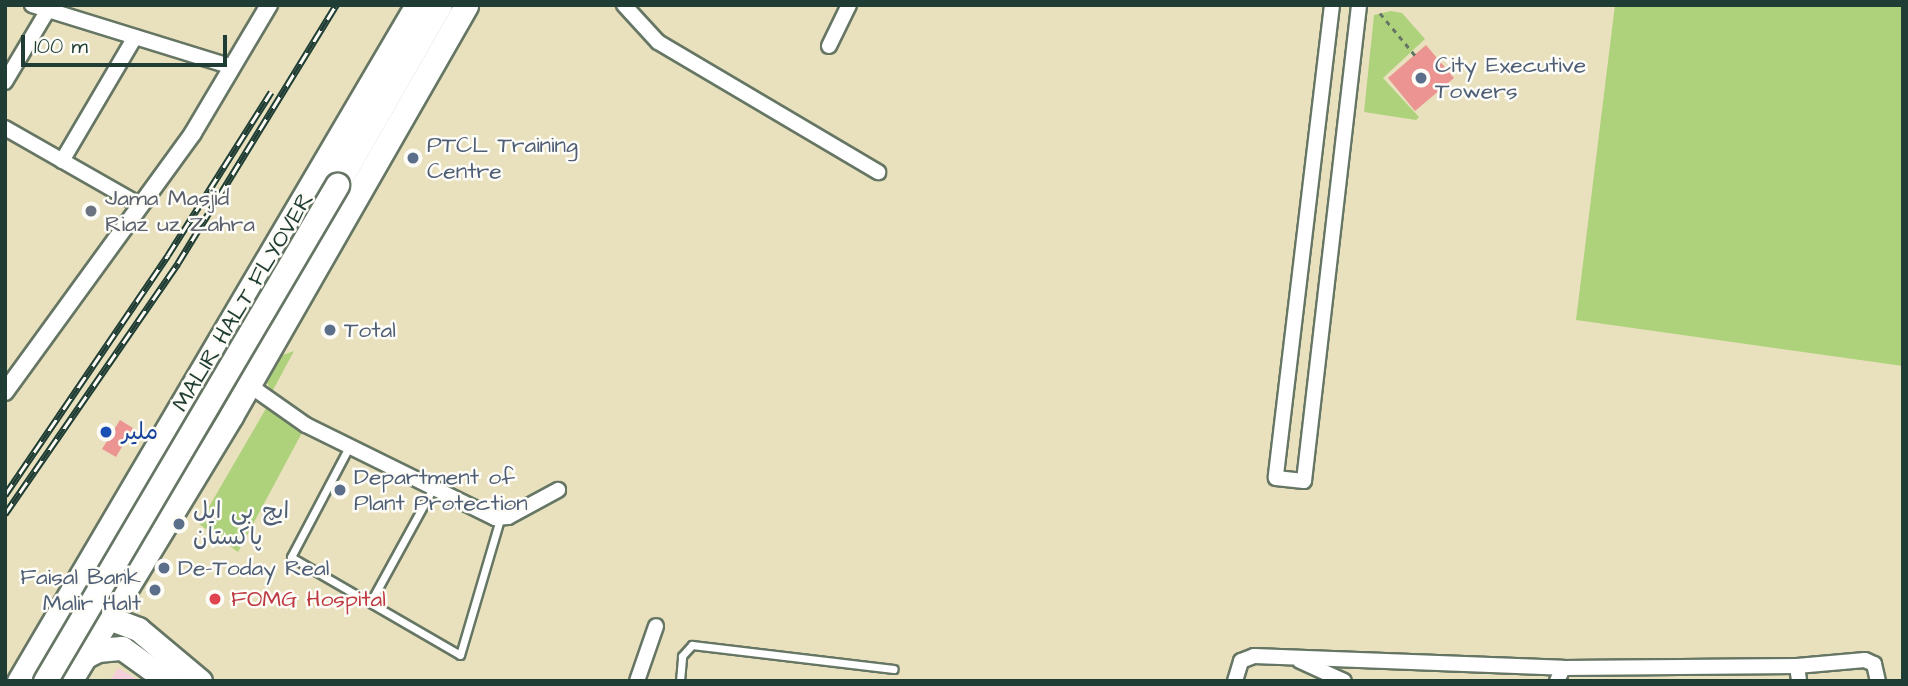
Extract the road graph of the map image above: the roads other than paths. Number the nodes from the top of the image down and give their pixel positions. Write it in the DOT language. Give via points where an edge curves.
graph roads {
  1 [pos="32,5"];
  2 [pos="269,5"];
  3 [pos="417,5"];
  4 [pos="440,5"];
  5 [pos="466,5"];
  6 [pos="624,5"];
  7 [pos="849,5"];
  8 [pos="1332,5"];
  9 [pos="1359,5"];
  10 [pos="48,10"];
  11 [pos="135,37"];
  12 [pos="830,46"];
  13 [pos="232,67"];
  14 [pos="5,82"];
  15 [pos="7,132"];
  16 [pos="62,161"];
  17 [pos="878,172"];
  18 [pos="328,181"];
  19 [pos="138,204"];
  20 [pos="1302,266"];
  21 [pos="1328,269"];
  22 [pos="249,385"];
  23 [pos="5,392"];
  24 [pos="349,447"];
  25 [pos="433,488"];
  26 [pos="558,490"];
  27 [pos="118,512"];
  28 [pos="500,519"];
  29 [pos="155,538"];
  30 [pos="370,603"];
  31 [pos="109,618"];
  32 [pos="656,626"];
  33 [pos="46,635"];
  34 [pos="84,657"];
  35 [pos="1294,658"];
  36 [pos="1648,666"];
  37 [pos="1727,666"];
  38 [pos="894,669"];
  39 [pos="1560,674"];
  40 [pos="1798,674"];
  41 [pos="19,681"];
  42 [pos="45,681"];
  43 [pos="70,681"];
  44 [pos="168,681"];
  45 [pos="200,681"];
  46 [pos="637,681"];
  47 [pos="680,681"];
  48 [pos="1235,681"];
  49 [pos="1344,681"];
  50 [pos="1642,681"];
  51 [pos="1721,681"];
  52 [pos="1878,681"];
  1 -- 10 [label="street"];
  2 -- 13 [label="street"];
  3 -- 18 [label="highway"];
  4 -- 18 [label="highway"];
  5 -- 22 [label="highway"];
  6 -- 17 [label="street" via="658,42"];
  7 -- 12 [label="street"];
  8 -- 20 [label="street"];
  9 -- 21 [label="street"];
  10 -- 11 [label="street"];
  10 -- 14 [label="street"];
  11 -- 13 [label="street"];
  11 -- 16 [label="street"];
  13 -- 19 [label="street" via="193,133"];
  15 -- 16 [label="street"];
  16 -- 19 [label="street"];
  18 -- 27 [label="highway, MALIR HALT FLYOVER"];
  18 -- 42 [label="highway, MALIR HALT FLYOVER, bridge"];
  19 -- 23 [label="street"];
  20 -- 21 [label="street"];
  20 -- 21 [label="street" via="1276,478 1304,481"];
  22 -- 24 [label="street" via="306,425"];
  22 -- 29 [label="highway"];
  24 -- 25 [label="street"];
  24 -- 30 [label="lane" via="290,557"];
  25 -- 28 [label="street"];
  25 -- 30 [label="lane"];
  26 -- 28 [label="street"];
  27 -- 29 [label="highway" via="130,530"];
  27 -- 33 [label="highway, MALIR HALT FLYOVER"];
  28 -- 30 [label="lane" via="460,655"];
  29 -- 31 [label="highway"];
  31 -- 33 [label="highway"];
  31 -- 34 [label="highway"];
  31 -- 45 [label="highway" via="138,629"];
  32 -- 46 [label="street"];
  33 -- 41 [label="highway, MALIR HALT FLYOVER"];
  34 -- 43 [label="highway"];
  34 -- 44 [label="highway" via="98,650 122,648"];
  35 -- 39 [label="street"];
  35 -- 48 [label="street" via="1254,656 1241,661"];
  35 -- 49 [label="street"];
  36 -- 37 [label="street"];
  36 -- 39 [label="street"];
  36 -- 50 [label="street"];
  37 -- 40 [label="street"];
  37 -- 51 [label="street"];
  38 -- 47 [label="lane" via="692,645 682,656"];
  40 -- 52 [label="street" via="1870,661"];
}
